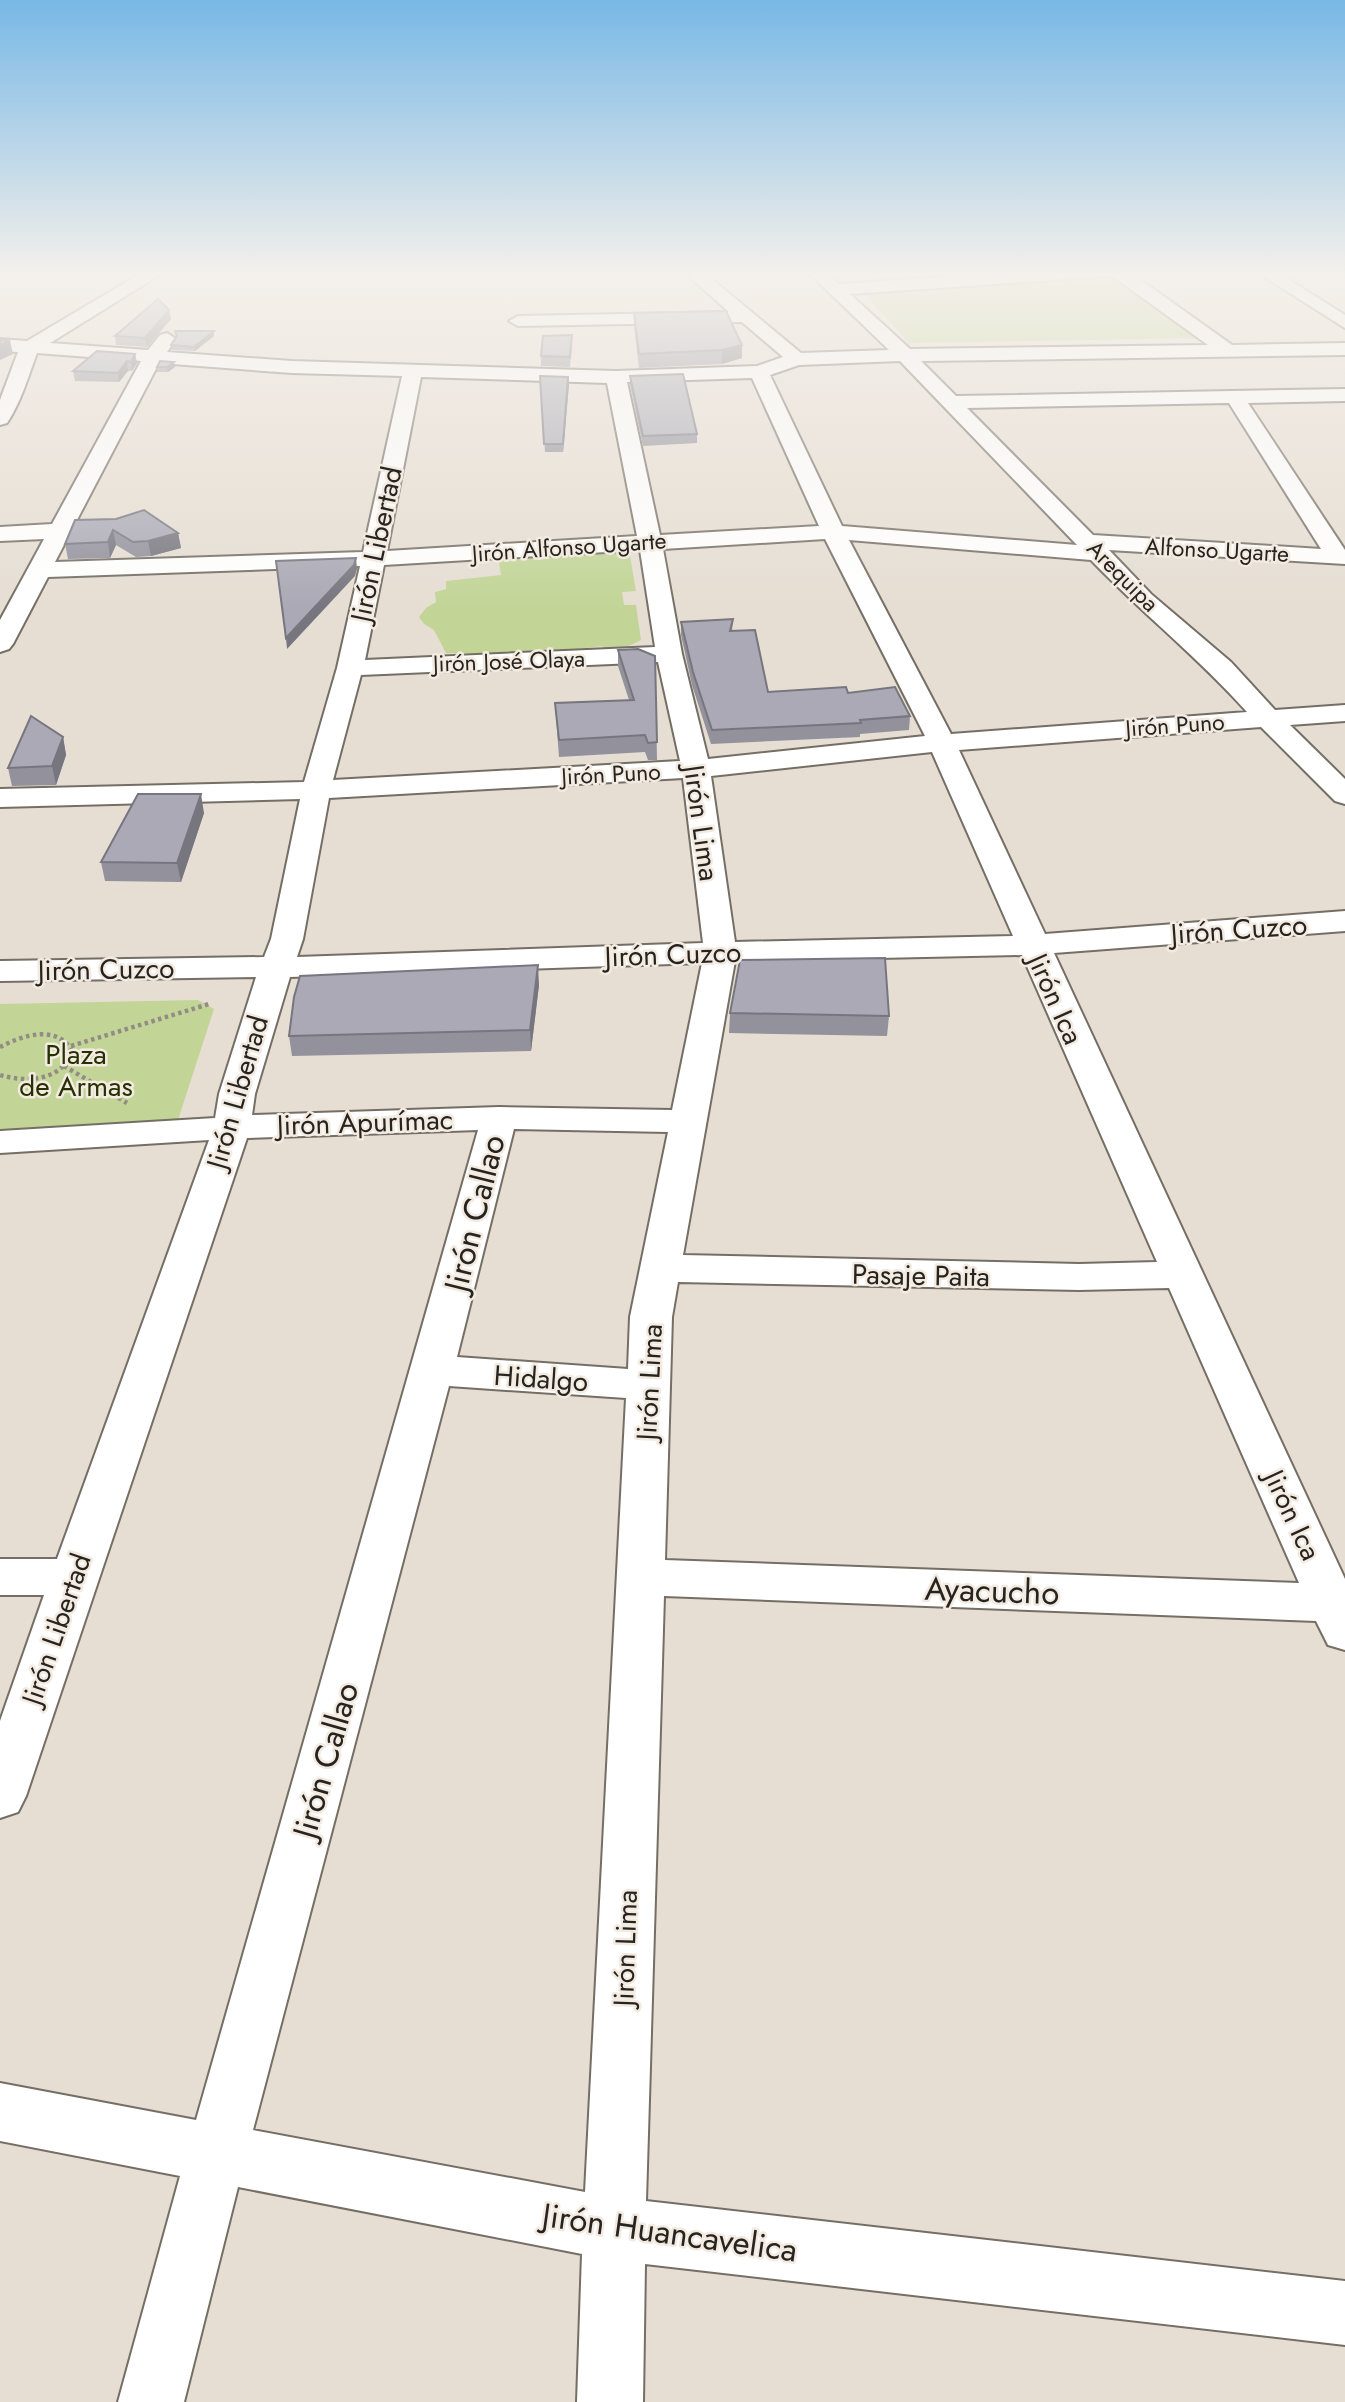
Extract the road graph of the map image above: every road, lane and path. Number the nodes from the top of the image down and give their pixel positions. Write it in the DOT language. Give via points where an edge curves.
graph roads {
  1 [pos="139,383"];
  2 [pos="410,383"];
  3 [pos="617,383"];
  4 [pos="764,383"];
  5 [pos="933,383"];
  6 [pos="7,394"];
  7 [pos="1345,395"];
  8 [pos="1234,396"];
  9 [pos="952,402"];
  10 [pos="0,419"];
  11 [pos="59,531"];
  12 [pos="833,531"];
  13 [pos="0,534"];
  14 [pos="650,542"];
  15 [pos="1095,548"];
  16 [pos="1342,557"];
  17 [pos="371,559"];
  18 [pos="38,570"];
  19 [pos="0,644"];
  20 [pos="669,654"];
  21 [pos="350,668"];
  22 [pos="1345,713"];
  23 [pos="1267,718"];
  24 [pos="942,743"];
  25 [pos="695,769"];
  26 [pos="316,790"];
  27 [pos="1345,795"];
  28 [pos="0,798"];
  29 [pos="1345,921"];
  30 [pos="1032,944"];
  31 [pos="720,952"];
  32 [pos="274,967"];
  33 [pos="0,971"];
  34 [pos="209,1004"];
  35 [pos="1,1046"];
  36 [pos="71,1046"];
  37 [pos="64,1066"];
  38 [pos="0,1074"];
  39 [pos="136,1108"];
  40 [pos="499,1118"];
  41 [pos="688,1121"];
  42 [pos="232,1127"];
  43 [pos="0,1142"];
  44 [pos="660,1268"];
  45 [pos="1182,1274"];
  46 [pos="434,1370"];
  47 [pos="649,1385"];
  48 [pos="0,1577"];
  49 [pos="74,1577"];
  50 [pos="640,1577"];
  51 [pos="1341,1613"];
  52 [pos="0,1796"];
  53 [pos="0,2112"];
  54 [pos="215,2152"];
  55 [pos="614,2229"];
  56 [pos="1345,2313"];
  57 [pos="151,2402"];
  58 [pos="610,2402"];
  1 -- 11 [label="street"];
  2 -- 17 [label="street, Jirón Libertad"];
  3 -- 14 [label="street, Jirón Lima"];
  4 -- 12 [label="street, Jirón Ica"];
  5 -- 9 [label="street, Arequipa"];
  6 -- 10 [label="street"];
  7 -- 8 [label="street"];
  8 -- 9 [label="street"];
  8 -- 16 [label="street"];
  9 -- 15 [label="street, Arequipa"];
  11 -- 13 [label="street"];
  11 -- 18 [label="street"];
  12 -- 14 [label="street, Jirón Alfonso Ugarte"];
  12 -- 15 [label="street, Jirón Alfonso Ugarte"];
  12 -- 24 [label="street, Jirón Ica"];
  14 -- 17 [label="street, Jirón Alfonso Ugarte"];
  14 -- 20 [label="street, Jirón Lima"];
  15 -- 16 [label="street, Alfonso Ugarte"];
  15 -- 23 [label="street, Arequipa" via="1142,599 1222,668"];
  17 -- 18 [label="street, Jirón Alfonso Ugarte"];
  17 -- 21 [label="street, Jirón Libertad"];
  18 -- 19 [label="street"];
  20 -- 21 [label="street, Jirón José Olaya"];
  20 -- 25 [label="street, Jirón Lima"];
  21 -- 26 [label="street, Jirón Libertad"];
  22 -- 23 [label="street, Jirón Puno"];
  23 -- 24 [label="street, Jirón Puno"];
  23 -- 27 [label="street, Arequipa"];
  24 -- 25 [label="street, Jirón Puno"];
  24 -- 30 [label="street, Jirón Ica"];
  25 -- 26 [label="street, Jirón Puno"];
  25 -- 31 [label="street, Jirón Lima"];
  26 -- 28 [label="street, Jirón Puno"];
  26 -- 32 [label="street, Jirón Libertad" via="286,939"];
  29 -- 30 [label="street, Jirón Cuzco"];
  30 -- 31 [label="street, Jirón Cuzco"];
  30 -- 45 [label="street, Jirón Ica"];
  31 -- 32 [label="street, Jirón Cuzco"];
  31 -- 41 [label="street, Jirón Lima"];
  32 -- 33 [label="street, Jirón Cuzco"];
  32 -- 42 [label="street, Jirón Libertad" via="237,1094"];
  34 -- 36 [label="path"];
  35 -- 36 [label="path" via="41,1034 60,1037"];
  36 -- 37 [label="path" via="72,1056"];
  37 -- 38 [label="path" via="46,1076 22,1080"];
  37 -- 39 [label="path"];
  40 -- 41 [label="street, Jirón Apurímac"];
  40 -- 42 [label="street, Jirón Apurímac"];
  40 -- 46 [label="street, Jirón Callao"];
  41 -- 44 [label="street, Jirón Lima"];
  42 -- 43 [label="street, Jirón Apurímac"];
  42 -- 49 [label="street, Jirón Libertad"];
  44 -- 45 [label="street, Pasaje Paita" via="1079,1278"];
  44 -- 47 [label="street, Jirón Lima" via="651,1317"];
  45 -- 51 [label="street, Jirón Ica"];
  46 -- 47 [label="street, Hidalgo"];
  46 -- 54 [label="street, Jirón Callao"];
  47 -- 50 [label="street, Jirón Lima"];
  48 -- 49 [label="street"];
  49 -- 52 [label="street, Jirón Libertad"];
  50 -- 51 [label="street, Ayacucho"];
  50 -- 55 [label="street, Jirón Lima"];
  53 -- 54 [label="street, Jirón Huancavelica"];
  54 -- 55 [label="street, Jirón Huancavelica"];
  54 -- 57 [label="street, Jirón Callao"];
  55 -- 56 [label="street, Jirón Huancavelica"];
  55 -- 58 [label="street, Jirón Lima"];
}
